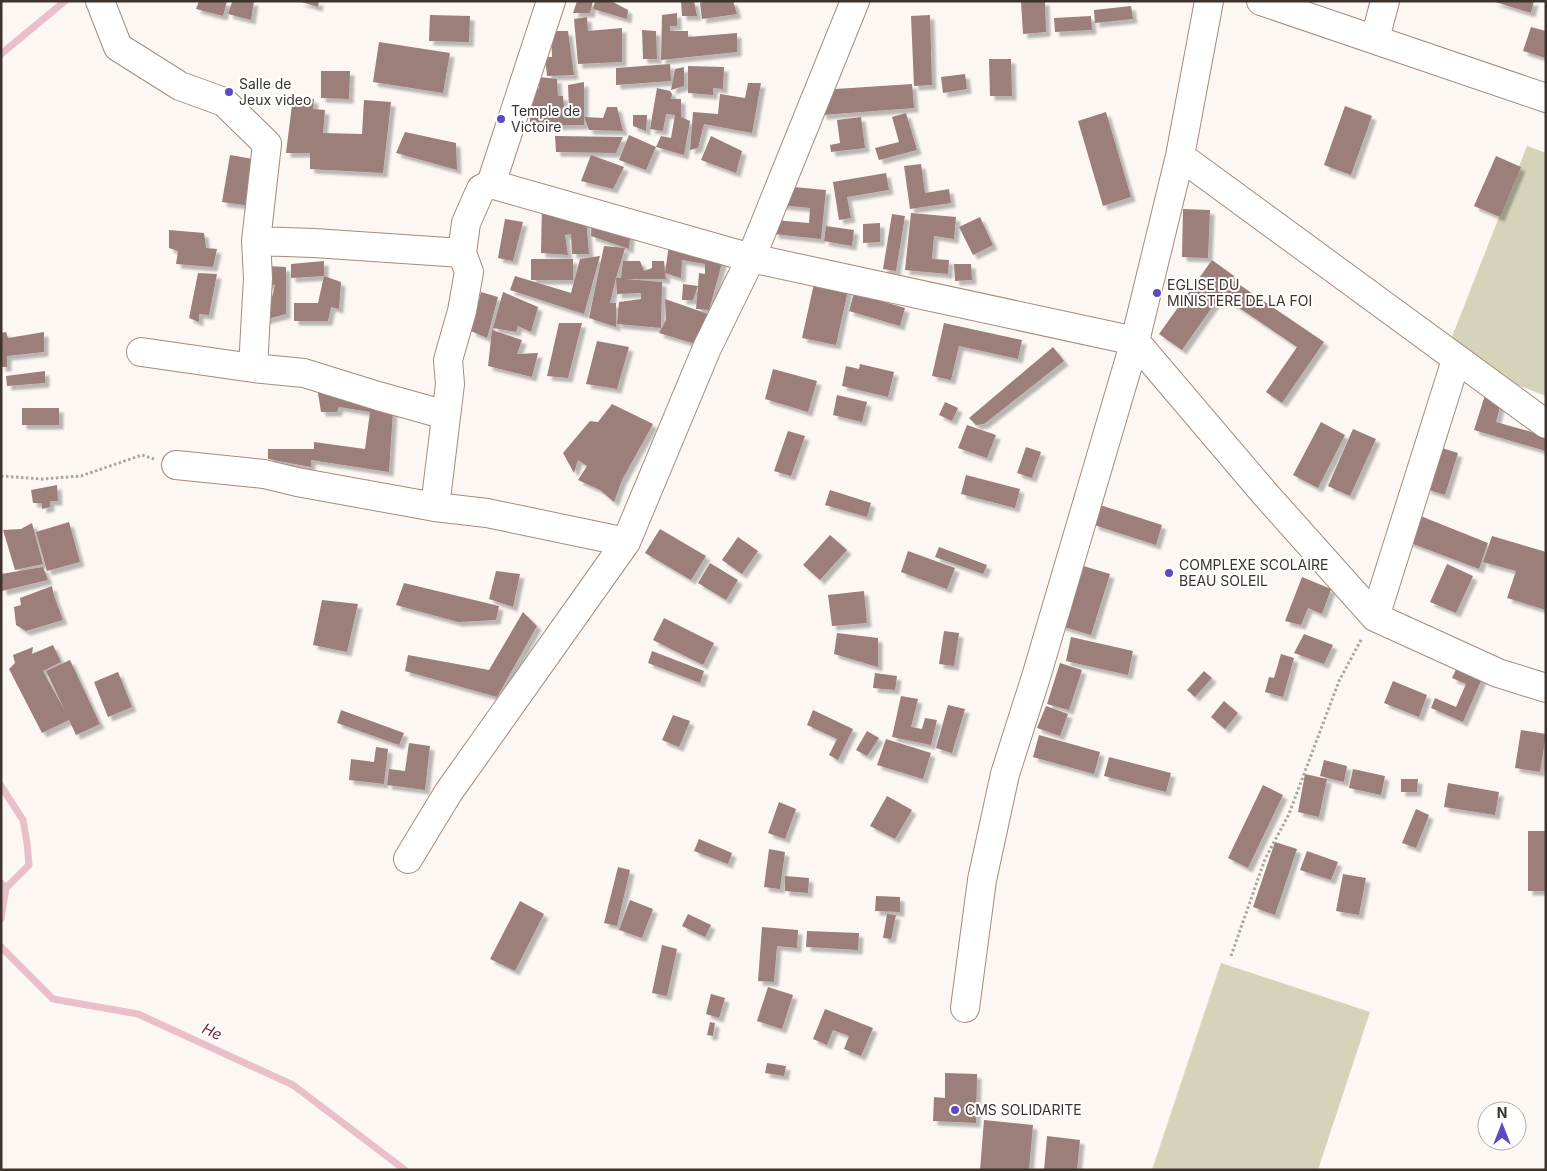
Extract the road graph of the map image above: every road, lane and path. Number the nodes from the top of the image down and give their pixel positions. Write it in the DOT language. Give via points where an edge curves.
graph roads {
  1 [pos="100,1"];
  2 [pos="551,1"];
  3 [pos="854,1"];
  4 [pos="1209,1"];
  5 [pos="1261,1"];
  6 [pos="1385,1"];
  7 [pos="1375,39"];
  8 [pos="1546,98"];
  9 [pos="1180,156"];
  10 [pos="491,184"];
  11 [pos="256,241"];
  12 [pos="462,253"];
  13 [pos="751,258"];
  14 [pos="1135,341"];
  15 [pos="141,352"];
  16 [pos="1456,360"];
  17 [pos="253,368"];
  18 [pos="446,415"];
  19 [pos="1546,424"];
  20 [pos="176,465"];
  21 [pos="1,476"];
  22 [pos="435,507"];
  23 [pos="626,542"];
  24 [pos="1375,617"];
  25 [pos="1546,688"];
  26 [pos="408,859"];
  27 [pos="1231,956"];
  28 [pos="965,1008"];
  1 -- 11 [label="street" via="118,46 180,86 224,102 267,144"];
  2 -- 10 [label="street"];
  3 -- 13 [label="street"];
  4 -- 9 [label="street"];
  5 -- 7 [label="street"];
  6 -- 7 [label="street"];
  7 -- 8 [label="street"];
  9 -- 14 [label="street"];
  9 -- 16 [label="street"];
  10 -- 12 [label="street" via="482,189 466,223"];
  10 -- 13 [label="street"];
  11 -- 12 [label="street"];
  11 -- 17 [label="street" via="258,278"];
  12 -- 18 [label="street" via="469,272 448,360 450,384"];
  13 -- 14 [label="street"];
  13 -- 23 [label="street" via="707,348"];
  14 -- 24 [label="street"];
  14 -- 28 [label="street" via="1005,774 982,880"];
  15 -- 17 [label="street"];
  16 -- 19 [label="street"];
  16 -- 24 [label="street"];
  17 -- 18 [label="street" via="304,373"];
  18 -- 22 [label="street"];
  20 -- 21 [label="path" via="142,455 81,476 42,479"];
  20 -- 22 [label="street" via="264,474"];
  22 -- 23 [label="street" via="487,513"];
  23 -- 26 [label="street" via="448,793"];
  24 -- 25 [label="street" via="1498,673"];
  24 -- 27 [label="path" via="1339,681 1289,814 1265,859"];
}
